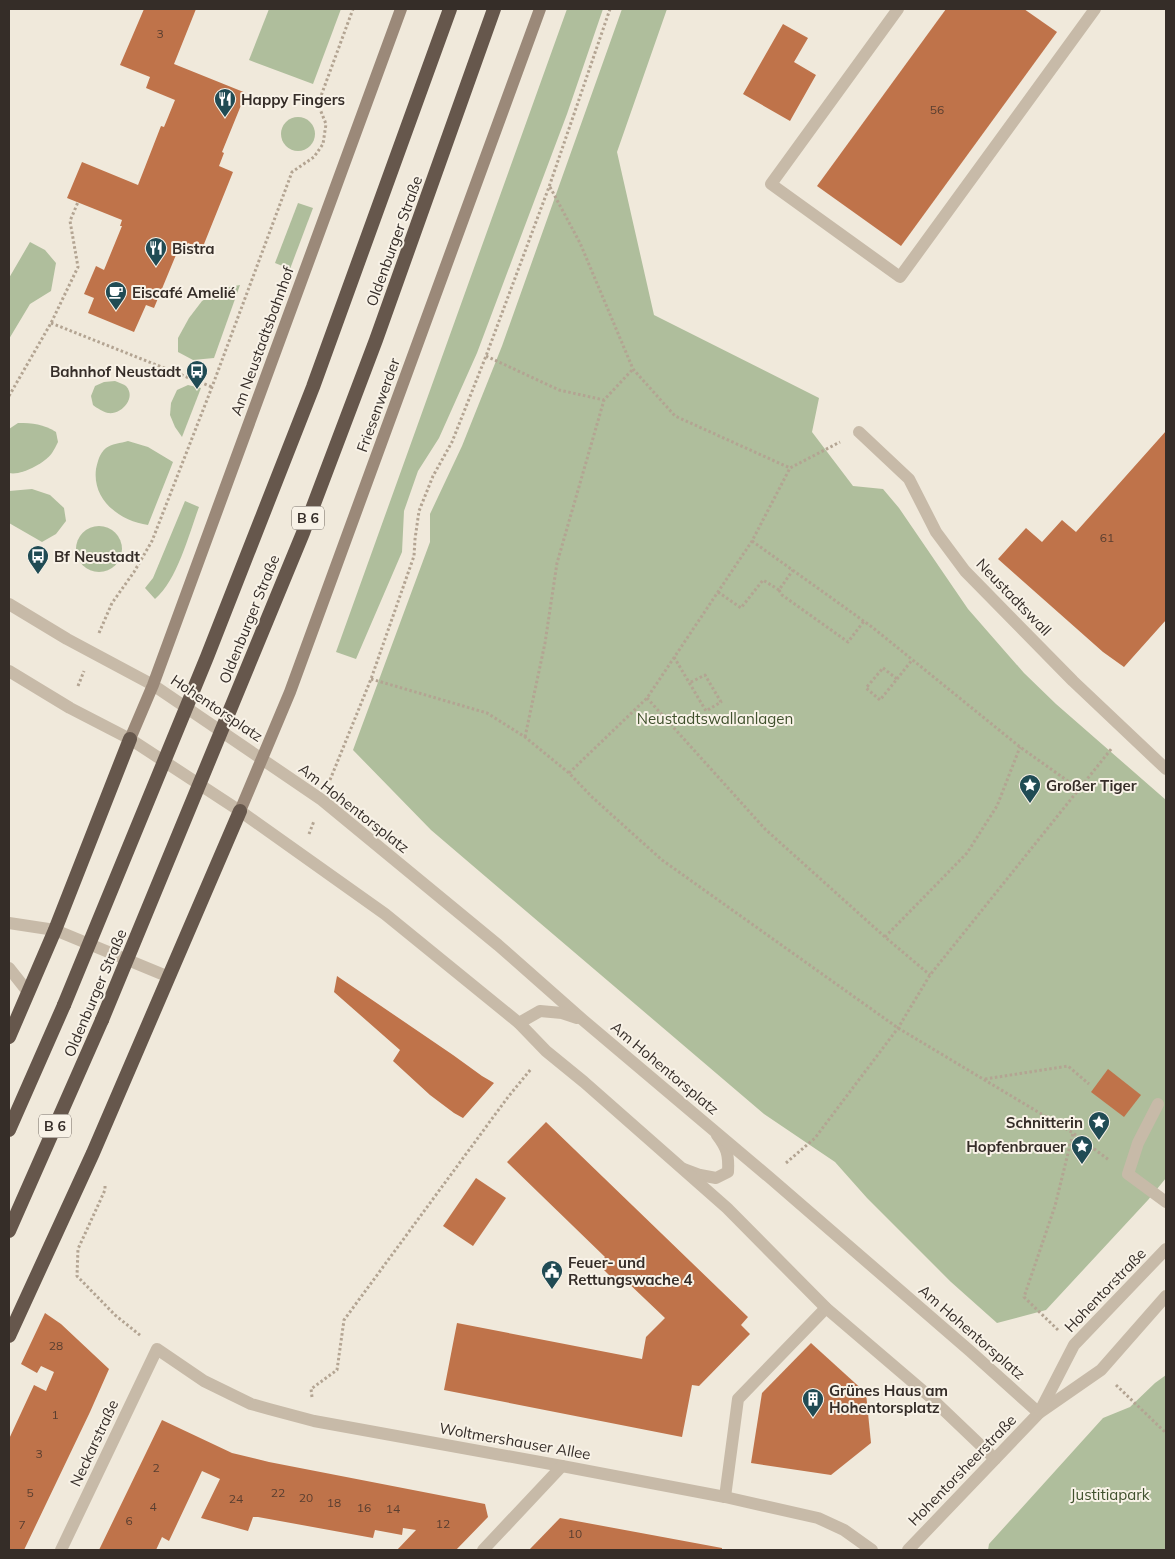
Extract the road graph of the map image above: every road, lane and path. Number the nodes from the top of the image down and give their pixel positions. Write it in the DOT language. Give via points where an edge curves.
graph roads {
  1 [pos="353,9"];
  2 [pos="402,9"];
  3 [pos="450,9"];
  4 [pos="494,9"];
  5 [pos="540,9"];
  6 [pos="610,9"];
  7 [pos="898,9"];
  8 [pos="1095,9"];
  9 [pos="549,187"];
  10 [pos="78,202"];
  11 [pos="51,323"];
  12 [pos="486,356"];
  13 [pos="633,370"];
  14 [pos="212,387"];
  15 [pos="9,396"];
  16 [pos="604,400"];
  17 [pos="859,432"];
  18 [pos="790,468"];
  19 [pos="752,541"];
  20 [pos="793,570"];
  21 [pos="780,590"];
  22 [pos="718,592"];
  23 [pos="9,604"];
  24 [pos="864,621"];
  25 [pos="92,651"];
  26 [pos="674,657"];
  27 [pos="912,660"];
  28 [pos="9,671"];
  29 [pos="898,678"];
  30 [pos="371,679"];
  31 [pos="689,683"];
  32 [pos="153,685"];
  33 [pos="647,698"];
  34 [pos="70,708"];
  35 [pos="1126,730"];
  36 [pos="525,737"];
  37 [pos="130,739"];
  38 [pos="1020,747"];
  39 [pos="262,759"];
  40 [pos="1166,770"];
  41 [pos="569,773"];
  42 [pos="1079,789"];
  43 [pos="322,800"];
  44 [pos="240,811"];
  45 [pos="301,853"];
  46 [pos="9,923"];
  47 [pos="56,930"];
  48 [pos="885,937"];
  49 [pos="9,968"];
  50 [pos="930,975"];
  51 [pos="169,977"];
  52 [pos="28,992"];
  53 [pos="583,1020"];
  54 [pos="519,1023"];
  55 [pos="898,1028"];
  56 [pos="9,1037"];
  57 [pos="546,1051"];
  58 [pos="984,1079"];
  59 [pos="1089,1084"];
  60 [pos="1158,1104"];
  61 [pos="9,1130"];
  62 [pos="715,1131"];
  63 [pos="1073,1133"];
  64 [pos="682,1168"];
  65 [pos="1128,1174"];
  66 [pos="769,1177"];
  67 [pos="1166,1202"];
  68 [pos="9,1231"];
  69 [pos="1166,1249"];
  70 [pos="77,1276"];
  71 [pos="1166,1296"];
  72 [pos="826,1308"];
  73 [pos="9,1336"];
  74 [pos="1074,1345"];
  75 [pos="157,1349"];
  76 [pos="1101,1370"];
  77 [pos="1039,1413"];
  78 [pos="314,1422"];
  79 [pos="1166,1433"];
  80 [pos="995,1459"];
  81 [pos="562,1466"];
  82 [pos="725,1497"];
  83 [pos="917,1547"];
  84 [pos="61,1550"];
  85 [pos="483,1550"];
  86 [pos="872,1550"];
  1 -- 14 [label="path" via="318,104 326,124 323,144 314,157 292,172"];
  2 -- 32 [label="main road, Am Neustadtsbahnhof"];
  3 -- 61 [label="highway, Oldenburger Straße / B 6, bridge" via="313,387 214,639 64,1005"];
  4 -- 68 [label="highway, Oldenburger Straße / B 6, bridge" via="303,533 102,1020"];
  5 -- 39 [label="main road, Friesenwerder" via="297,674"];
  6 -- 9 [label="path"];
  7 -- 8 [label="street" via="771,184 900,277"];
  9 -- 12 [label="path"];
  9 -- 13 [label="path" via="580,243"];
  10 -- 11 [label="path" via="70,221 78,267"];
  11 -- 14 [label="path"];
  11 -- 15 [label="path"];
  12 -- 16 [label="path" via="559,390"];
  12 -- 30 [label="path" via="452,442 419,511 414,556"];
  13 -- 16 [label="path"];
  13 -- 18 [label="path" via="675,416"];
  14 -- 25 [label="path" via="152,541 112,603"];
  16 -- 36 [label="path" via="557,563"];
  17 -- 18 [label="path"];
  17 -- 35 [label="street, Neustadtswall" via="909,479 936,532 965,571"];
  18 -- 19 [label="path"];
  19 -- 20 [label="path"];
  19 -- 22 [label="path"];
  20 -- 21 [label="path"];
  20 -- 24 [label="path"];
  21 -- 22 [label="path" via="762,580 741,608"];
  21 -- 24 [label="path" via="782,595 848,642"];
  22 -- 26 [label="path"];
  23 -- 25 [label="street, Hohentorsplatz"];
  24 -- 27 [label="path"];
  25 -- 32 [label="street, Hohentorsplatz"];
  25 -- 34 [label="path"];
  26 -- 31 [label="path"];
  26 -- 33 [label="path"];
  27 -- 29 [label="path"];
  27 -- 38 [label="path"];
  28 -- 34 [label="street"];
  29 -- 29 [label="path" via="883,668 866,688 880,700"];
  30 -- 36 [label="path" via="487,713"];
  30 -- 43 [label="path"];
  31 -- 31 [label="path" via="706,711 721,702 705,675"];
  32 -- 37 [label="main road, Am Neustadtsbahnhof"];
  32 -- 39 [label="street, Hohentorsplatz"];
  33 -- 41 [label="path"];
  33 -- 48 [label="path" via="765,829"];
  34 -- 37 [label="street"];
  35 -- 40 [label="street, Neustadtswall"];
  35 -- 42 [label="path"];
  36 -- 41 [label="path"];
  37 -- 44 [label="street"];
  37 -- 47 [label="highway"];
  38 -- 42 [label="path"];
  38 -- 48 [label="path" via="997,806 967,853"];
  39 -- 43 [label="street, Am Hohentorsplatz"];
  39 -- 44 [label="main road, Friesenwerder"];
  41 -- 55 [label="path" via="662,860"];
  42 -- 50 [label="path"];
  43 -- 45 [label="path"];
  43 -- 53 [label="street, Am Hohentorsplatz" via="498,945"];
  44 -- 45 [label="street"];
  44 -- 51 [label="highway"];
  45 -- 54 [label="street" via="385,914"];
  46 -- 47 [label="street"];
  47 -- 51 [label="street"];
  47 -- 52 [label="highway"];
  48 -- 50 [label="path"];
  49 -- 52 [label="street"];
  50 -- 55 [label="path"];
  51 -- 73 [label="highway"];
  52 -- 56 [label="highway"];
  53 -- 54 [label="street" via="540,1011"];
  53 -- 62 [label="street, Am Hohentorsplatz"];
  54 -- 57 [label="street"];
  55 -- 58 [label="path"];
  55 -- 66 [label="path" via="815,1138"];
  57 -- 64 [label="street"];
  57 -- 78 [label="path" via="508,1096 344,1320 336,1370 311,1389"];
  58 -- 59 [label="path" via="1068,1066"];
  58 -- 63 [label="path"];
  60 -- 65 [label="street" via="1138,1143"];
  62 -- 64 [label="street" via="725,1146 728,1172 716,1178 700,1176"];
  62 -- 66 [label="street, Am Hohentorsplatz"];
  63 -- 65 [label="path"];
  63 -- 74 [label="path" via="1055,1206 1024,1297"];
  64 -- 72 [label="street" via="727,1208"];
  65 -- 67 [label="street"];
  66 -- 77 [label="street, Am Hohentorsplatz"];
  69 -- 74 [label="street, Hohentorstraße"];
  70 -- 75 [label="path" via="115,1315"];
  71 -- 76 [label="street"];
  72 -- 80 [label="street" via="929,1396"];
  72 -- 82 [label="street" via="738,1399"];
  74 -- 77 [label="street, Hohentorstraße"];
  75 -- 78 [label="street, Woltmershauser Allee" via="204,1381 251,1404"];
  75 -- 84 [label="street, Neckarstraße"];
  76 -- 77 [label="street"];
  76 -- 79 [label="path"];
  77 -- 80 [label="street, Hohentorsheerstraße"];
  78 -- 81 [label="street, Woltmershauser Allee"];
  80 -- 83 [label="street, Hohentorsheerstraße"];
  81 -- 82 [label="street, Woltmershauser Allee"];
  81 -- 85 [label="street"];
  82 -- 86 [label="street, Woltmershauser Allee" via="818,1518 844,1530"];
}
